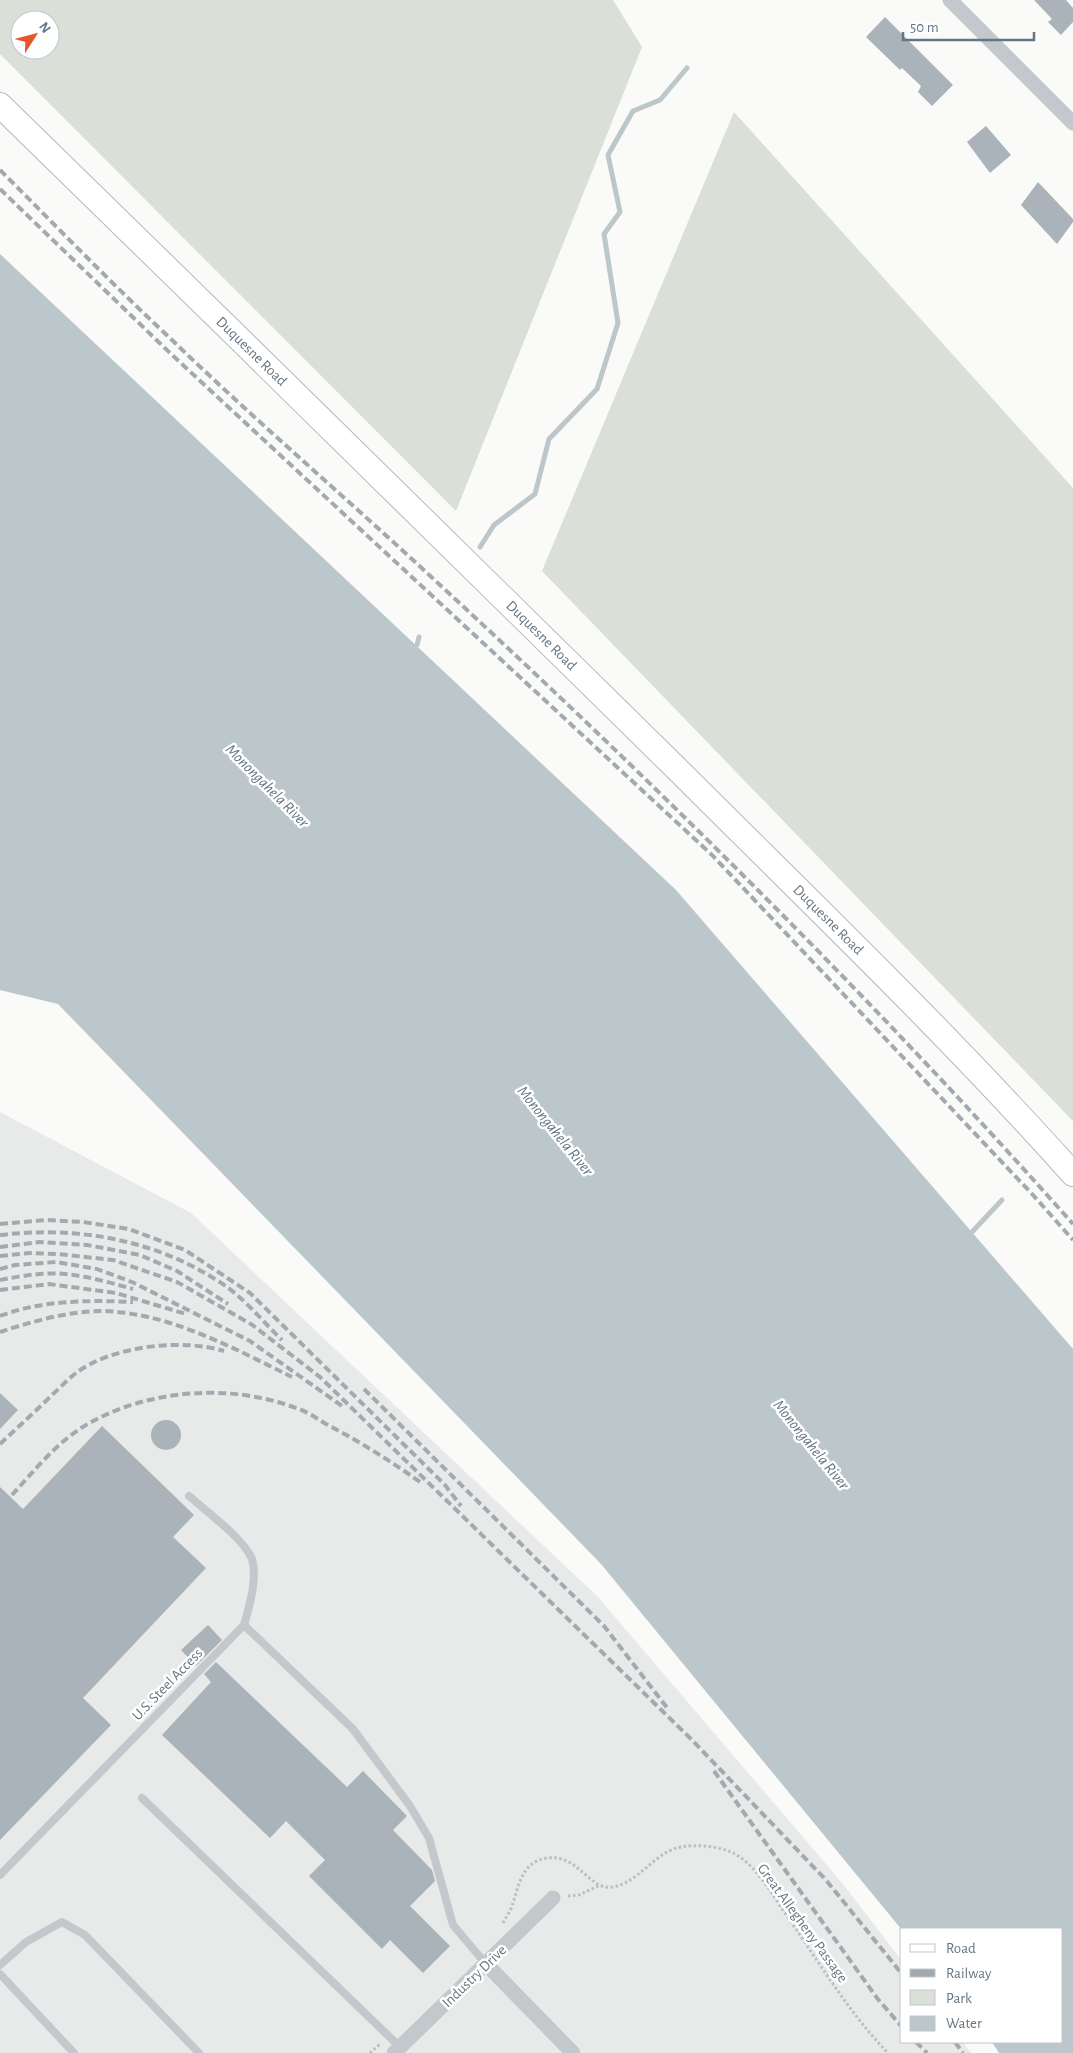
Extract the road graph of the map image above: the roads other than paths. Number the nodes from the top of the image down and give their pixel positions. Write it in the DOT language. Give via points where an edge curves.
graph roads {
  1 [pos="950,0"];
  2 [pos="0,104"];
  3 [pos="1073,123"];
  4 [pos="1073,1174"];
  5 [pos="189,1496"];
  6 [pos="244,1625"];
  7 [pos="142,1798"];
  8 [pos="0,1874"];
  9 [pos="553,1898"];
  10 [pos="486,1964"];
  11 [pos="0,1966"];
  12 [pos="0,1974"];
  13 [pos="397,2050"];
  14 [pos="74,2053"];
  15 [pos="199,2053"];
  16 [pos="573,2053"];
  1 -- 3 [label="street"];
  2 -- 4 [label="main road, Duquesne Road" via="862,953 1025,1120"];
  5 -- 6 [label="lane, U.S. Steel Access" via="243,1544 252,1560 253,1592"];
  6 -- 8 [label="lane, U.S. Steel Access"];
  6 -- 10 [label="lane" via="352,1729 410,1806 429,1838 453,1925"];
  7 -- 13 [label="lane" via="388,2036"];
  9 -- 10 [label="street, Industry Drive"];
  10 -- 13 [label="street, Industry Drive"];
  10 -- 16 [label="street"];
  11 -- 15 [label="lane" via="26,1942 62,1922 85,1935"];
  12 -- 14 [label="lane"];
}
